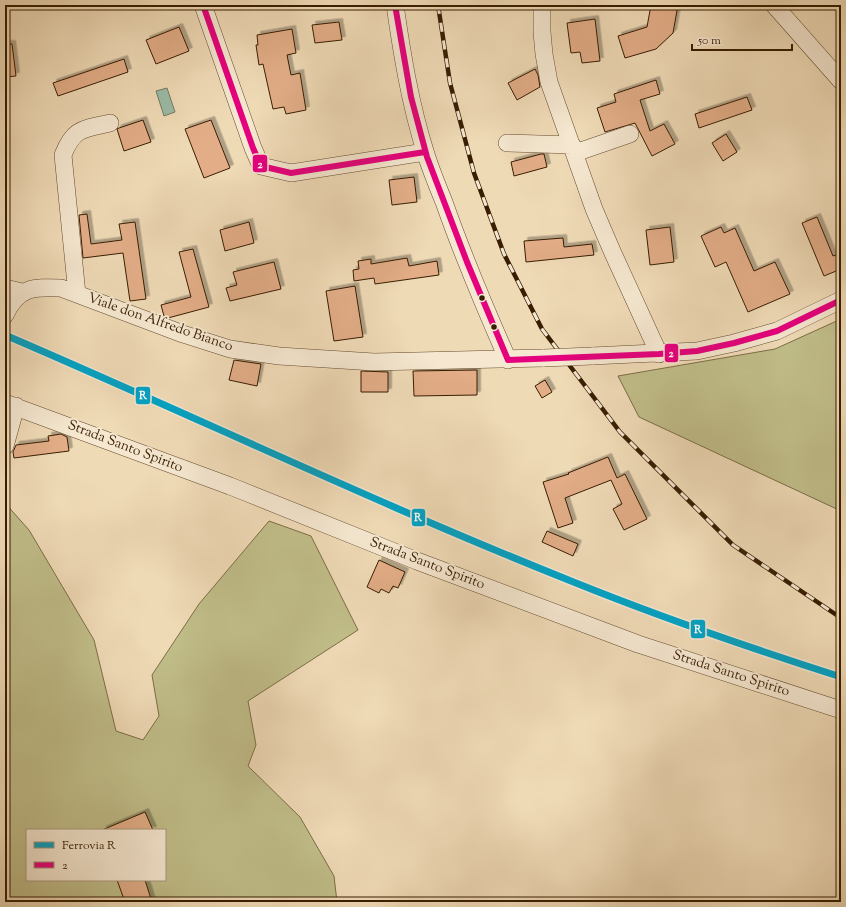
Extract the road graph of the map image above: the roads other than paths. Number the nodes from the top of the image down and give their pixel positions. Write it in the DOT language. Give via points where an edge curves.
graph roads {
  1 [pos="203,5"];
  2 [pos="395,5"];
  3 [pos="542,5"];
  4 [pos="774,5"];
  5 [pos="841,81"];
  6 [pos="110,123"];
  7 [pos="630,134"];
  8 [pos="507,143"];
  9 [pos="573,149"];
  10 [pos="425,152"];
  11 [pos="5,288"];
  12 [pos="22,292"];
  13 [pos="76,294"];
  14 [pos="841,300"];
  15 [pos="6,314"];
  16 [pos="659,354"];
  17 [pos="508,360"];
  18 [pos="9,402"];
  19 [pos="5,446"];
  20 [pos="841,710"];
  1 -- 10 [label="street" via="261,166 291,173"];
  2 -- 10 [label="street" via="411,99"];
  3 -- 9 [label="street" via="542,32 548,75"];
  4 -- 5 [label="street"];
  6 -- 13 [label="street" via="74,134 63,155"];
  7 -- 9 [label="street"];
  8 -- 9 [label="street"];
  9 -- 16 [label="street" via="594,209"];
  10 -- 17 [label="street" via="461,250"];
  11 -- 12 [label="street, Viale don Alfredo Bianco"];
  12 -- 13 [label="street, Viale don Alfredo Bianco" via="42,287 61,288"];
  12 -- 15 [label="street" via="12,302"];
  13 -- 17 [label="street, Viale don Alfredo Bianco" via="224,347 279,356 374,362"];
  14 -- 16 [label="street, Viale don Alfredo Bianco" via="777,331 697,351"];
  16 -- 17 [label="street, Viale don Alfredo Bianco, bridge"];
  18 -- 19 [label="street"];
  18 -- 20 [label="street, Strada Santo Spirito" via="417,561 631,641"];
}
